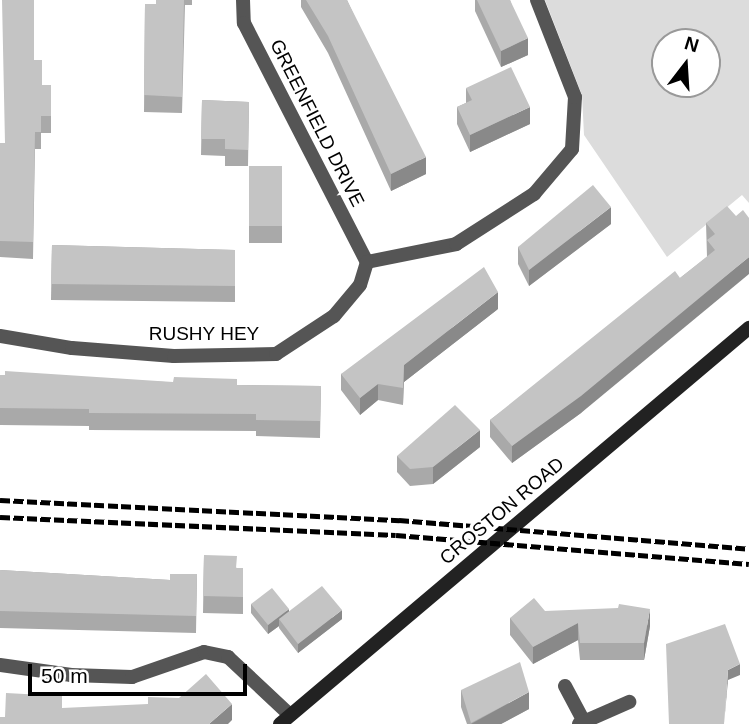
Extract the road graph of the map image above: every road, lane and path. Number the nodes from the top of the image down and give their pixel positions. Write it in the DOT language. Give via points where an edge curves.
graph roads {
  1 [pos="243,0"];
  2 [pos="537,0"];
  3 [pos="367,262"];
  4 [pos="749,328"];
  5 [pos="0,336"];
  6 [pos="0,665"];
  7 [pos="565,685"];
  8 [pos="629,702"];
  9 [pos="285,720"];
  10 [pos="581,722"];
  1 -- 3 [label="street, GREENFIELD DRIVE" via="244,23"];
  2 -- 3 [label="street" via="575,97 572,149 534,194 457,244"];
  3 -- 5 [label="street, RUSHY HEY" via="360,285 334,316 276,354 174,356 72,348"];
  4 -- 9 [label="street, CROSTON ROAD"];
  6 -- 9 [label="street" via="71,675 132,677 204,652 228,657"];
  7 -- 10 [label="street"];
  8 -- 10 [label="street"];
}
